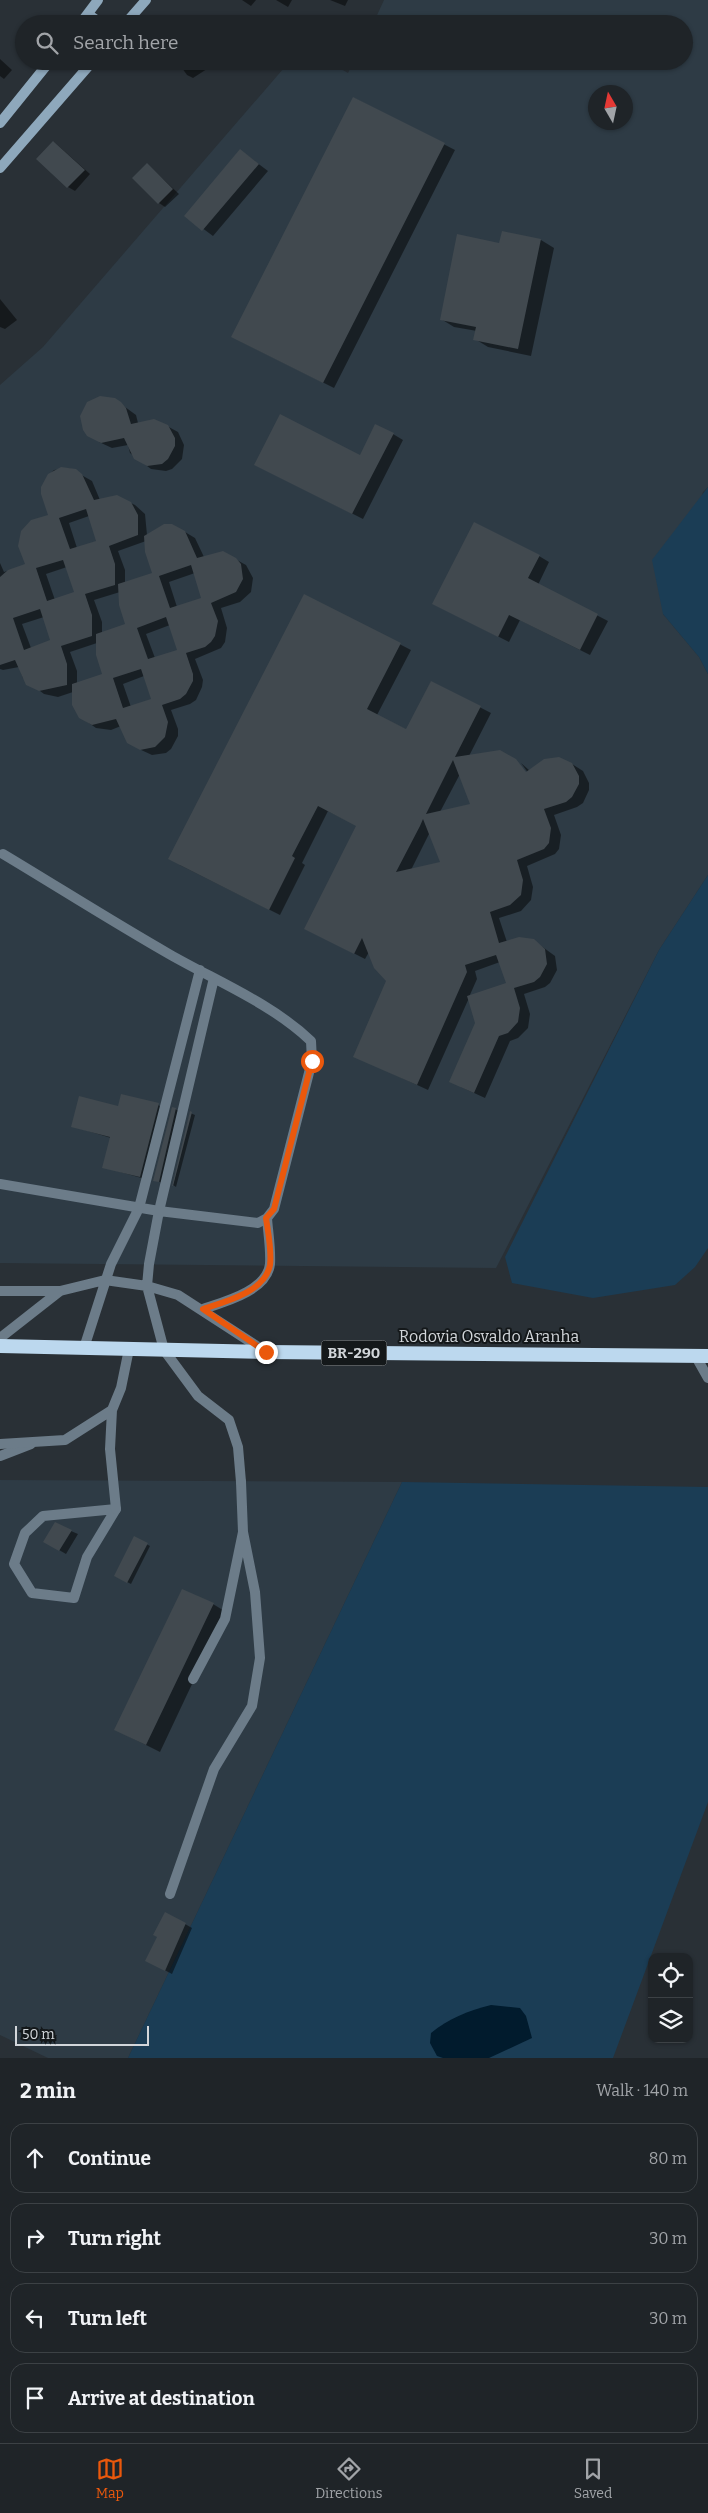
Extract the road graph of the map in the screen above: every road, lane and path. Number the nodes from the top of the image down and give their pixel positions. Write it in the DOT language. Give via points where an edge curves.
graph roads {
  1 [pos="98,0"];
  2 [pos="146,0"];
  3 [pos="88,14"];
  4 [pos="133,15"];
  5 [pos="43,70"];
  6 [pos="85,70"];
  7 [pos="0,123"];
  8 [pos="0,168"];
  9 [pos="3,854"];
  10 [pos="200,970"];
  11 [pos="214,978"];
  12 [pos="0,1184"];
  13 [pos="139,1208"];
  14 [pos="159,1211"];
  15 [pos="266,1218"];
  16 [pos="105,1280"];
  17 [pos="148,1286"];
  18 [pos="0,1291"];
  19 [pos="60,1291"];
  20 [pos="203,1309"];
  21 [pos="0,1338"];
  22 [pos="0,1346"];
  23 [pos="84,1348"];
  24 [pos="129,1349"];
  25 [pos="164,1350"];
  26 [pos="266,1352"];
  27 [pos="702,1356"];
  28 [pos="708,1378"];
  29 [pos="112,1410"];
  30 [pos="0,1444"];
  31 [pos="31,1444"];
  32 [pos="0,1456"];
  33 [pos="116,1509"];
  34 [pos="243,1532"];
  35 [pos="193,1679"];
  36 [pos="170,1894"];
  1 -- 3 [label="main road"];
  2 -- 4 [label="main road"];
  5 -- 7 [label="main road"];
  6 -- 8 [label="main road"];
  9 -- 10 [label="street"];
  10 -- 11 [label="street"];
  10 -- 13 [label="street"];
  11 -- 14 [label="street"];
  11 -- 15 [label="street" via="296,1027 311,1041 312,1061 274,1209"];
  12 -- 13 [label="street"];
  13 -- 14 [label="street"];
  13 -- 16 [label="street"];
  14 -- 15 [label="street" via="258,1223"];
  14 -- 17 [label="street"];
  15 -- 20 [label="street" via="270,1265 266,1276 242,1296"];
  16 -- 17 [label="street"];
  16 -- 19 [label="street"];
  16 -- 23 [label="street"];
  17 -- 20 [label="street" via="178,1294"];
  17 -- 25 [label="street"];
  18 -- 19 [label="street"];
  19 -- 21 [label="street"];
  20 -- 26 [label="street"];
  22 -- 23 [label="highway, Rodovia Osvaldo Aranha / BR-290"];
  23 -- 24 [label="highway, Rodovia Osvaldo Aranha / BR-290"];
  24 -- 25 [label="highway, Rodovia Osvaldo Aranha / BR-290"];
  24 -- 29 [label="street" via="121,1388"];
  25 -- 26 [label="highway, Rodovia Osvaldo Aranha / BR-290"];
  25 -- 34 [label="street" via="198,1396 230,1420 238,1447"];
  26 -- 27 [label="highway, Rodovia Osvaldo Aranha / BR-290"];
  27 -- 28 [label="street"];
  29 -- 31 [label="street" via="65,1440"];
  29 -- 33 [label="street" via="110,1448"];
  30 -- 31 [label="street"];
  31 -- 32 [label="street"];
  33 -- 33 [label="street" via="87,1557 74,1598 32,1593 14,1564 26,1533 43,1516"];
  34 -- 35 [label="street" via="225,1619"];
  34 -- 36 [label="street" via="254,1592 260,1658 252,1706 214,1769"];
}
